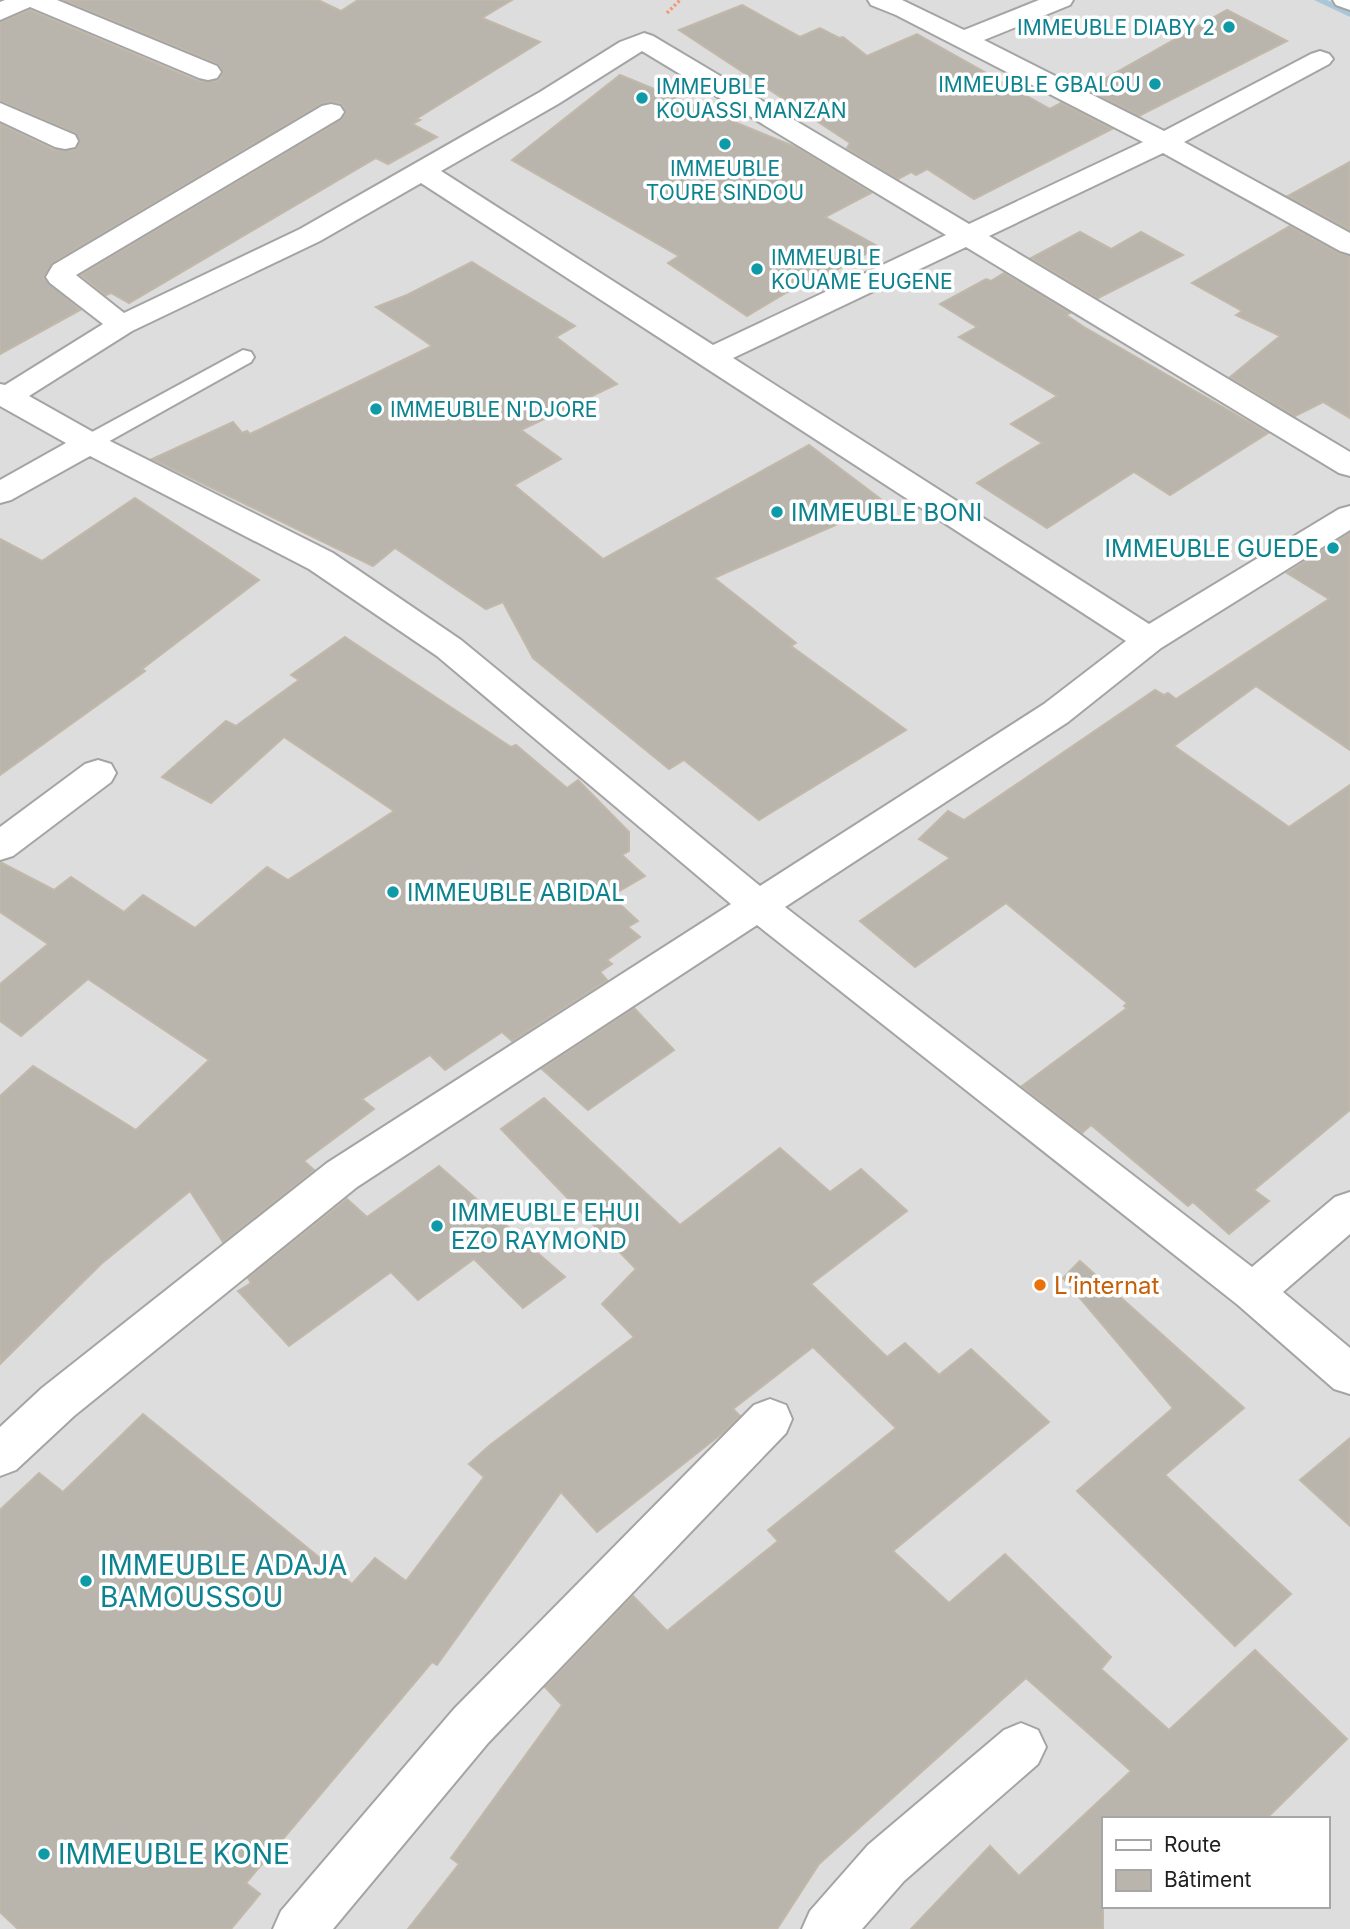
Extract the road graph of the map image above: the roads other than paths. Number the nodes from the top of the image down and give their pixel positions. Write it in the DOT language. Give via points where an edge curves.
graph roads {
  1 [pos="24,0"];
  2 [pos="35,0"];
  3 [pos="880,0"];
  4 [pos="1061,0"];
  5 [pos="0,12"];
  6 [pos="963,40"];
  7 [pos="1320,59"];
  8 [pos="208,72"];
  9 [pos="0,111"];
  10 [pos="331,112"];
  11 [pos="65,141"];
  12 [pos="1164,142"];
  13 [pos="422,171"];
  14 [pos="967,234"];
  15 [pos="1350,244"];
  16 [pos="122,325"];
  17 [pos="243,357"];
  18 [pos="710,358"];
  19 [pos="4,394"];
  20 [pos="89,443"];
  21 [pos="1350,466"];
  22 [pos="0,493"];
  23 [pos="1350,516"];
  24 [pos="1149,640"];
  25 [pos="98,773"];
  26 [pos="0,846"];
  27 [pos="758,906"];
  28 [pos="1350,1209"];
  29 [pos="1253,1292"];
  30 [pos="1350,1375"];
  31 [pos="770,1419"];
  32 [pos="0,1456"];
  33 [pos="1021,1748"];
  34 [pos="299,1929"];
  35 [pos="828,1929"];
  1 -- 5 [label="street"];
  2 -- 8 [label="street"];
  3 -- 6 [label="street"];
  4 -- 6 [label="street"];
  6 -- 12 [label="street"];
  7 -- 12 [label="street"];
  9 -- 11 [label="street"];
  10 -- 16 [label="street" via="64,271 60,277"];
  12 -- 14 [label="street"];
  12 -- 15 [label="street"];
  13 -- 14 [label="street" via="644,41"];
  13 -- 16 [label="street" via="310,235"];
  13 -- 18 [label="street"];
  14 -- 18 [label="street"];
  14 -- 21 [label="street"];
  16 -- 19 [label="street"];
  17 -- 20 [label="lane"];
  18 -- 24 [label="street"];
  19 -- 20 [label="street"];
  20 -- 22 [label="street"];
  20 -- 27 [label="street" via="320,561 449,648"];
  23 -- 24 [label="street"];
  24 -- 27 [label="street" via="1056,713"];
  25 -- 26 [label="street"];
  27 -- 29 [label="street"];
  27 -- 32 [label="street" via="342,1175 58,1402"];
  28 -- 29 [label="street"];
  29 -- 30 [label="street"];
  31 -- 34 [label="street" via="471,1726"];
  33 -- 35 [label="street" via="886,1863"];
}
